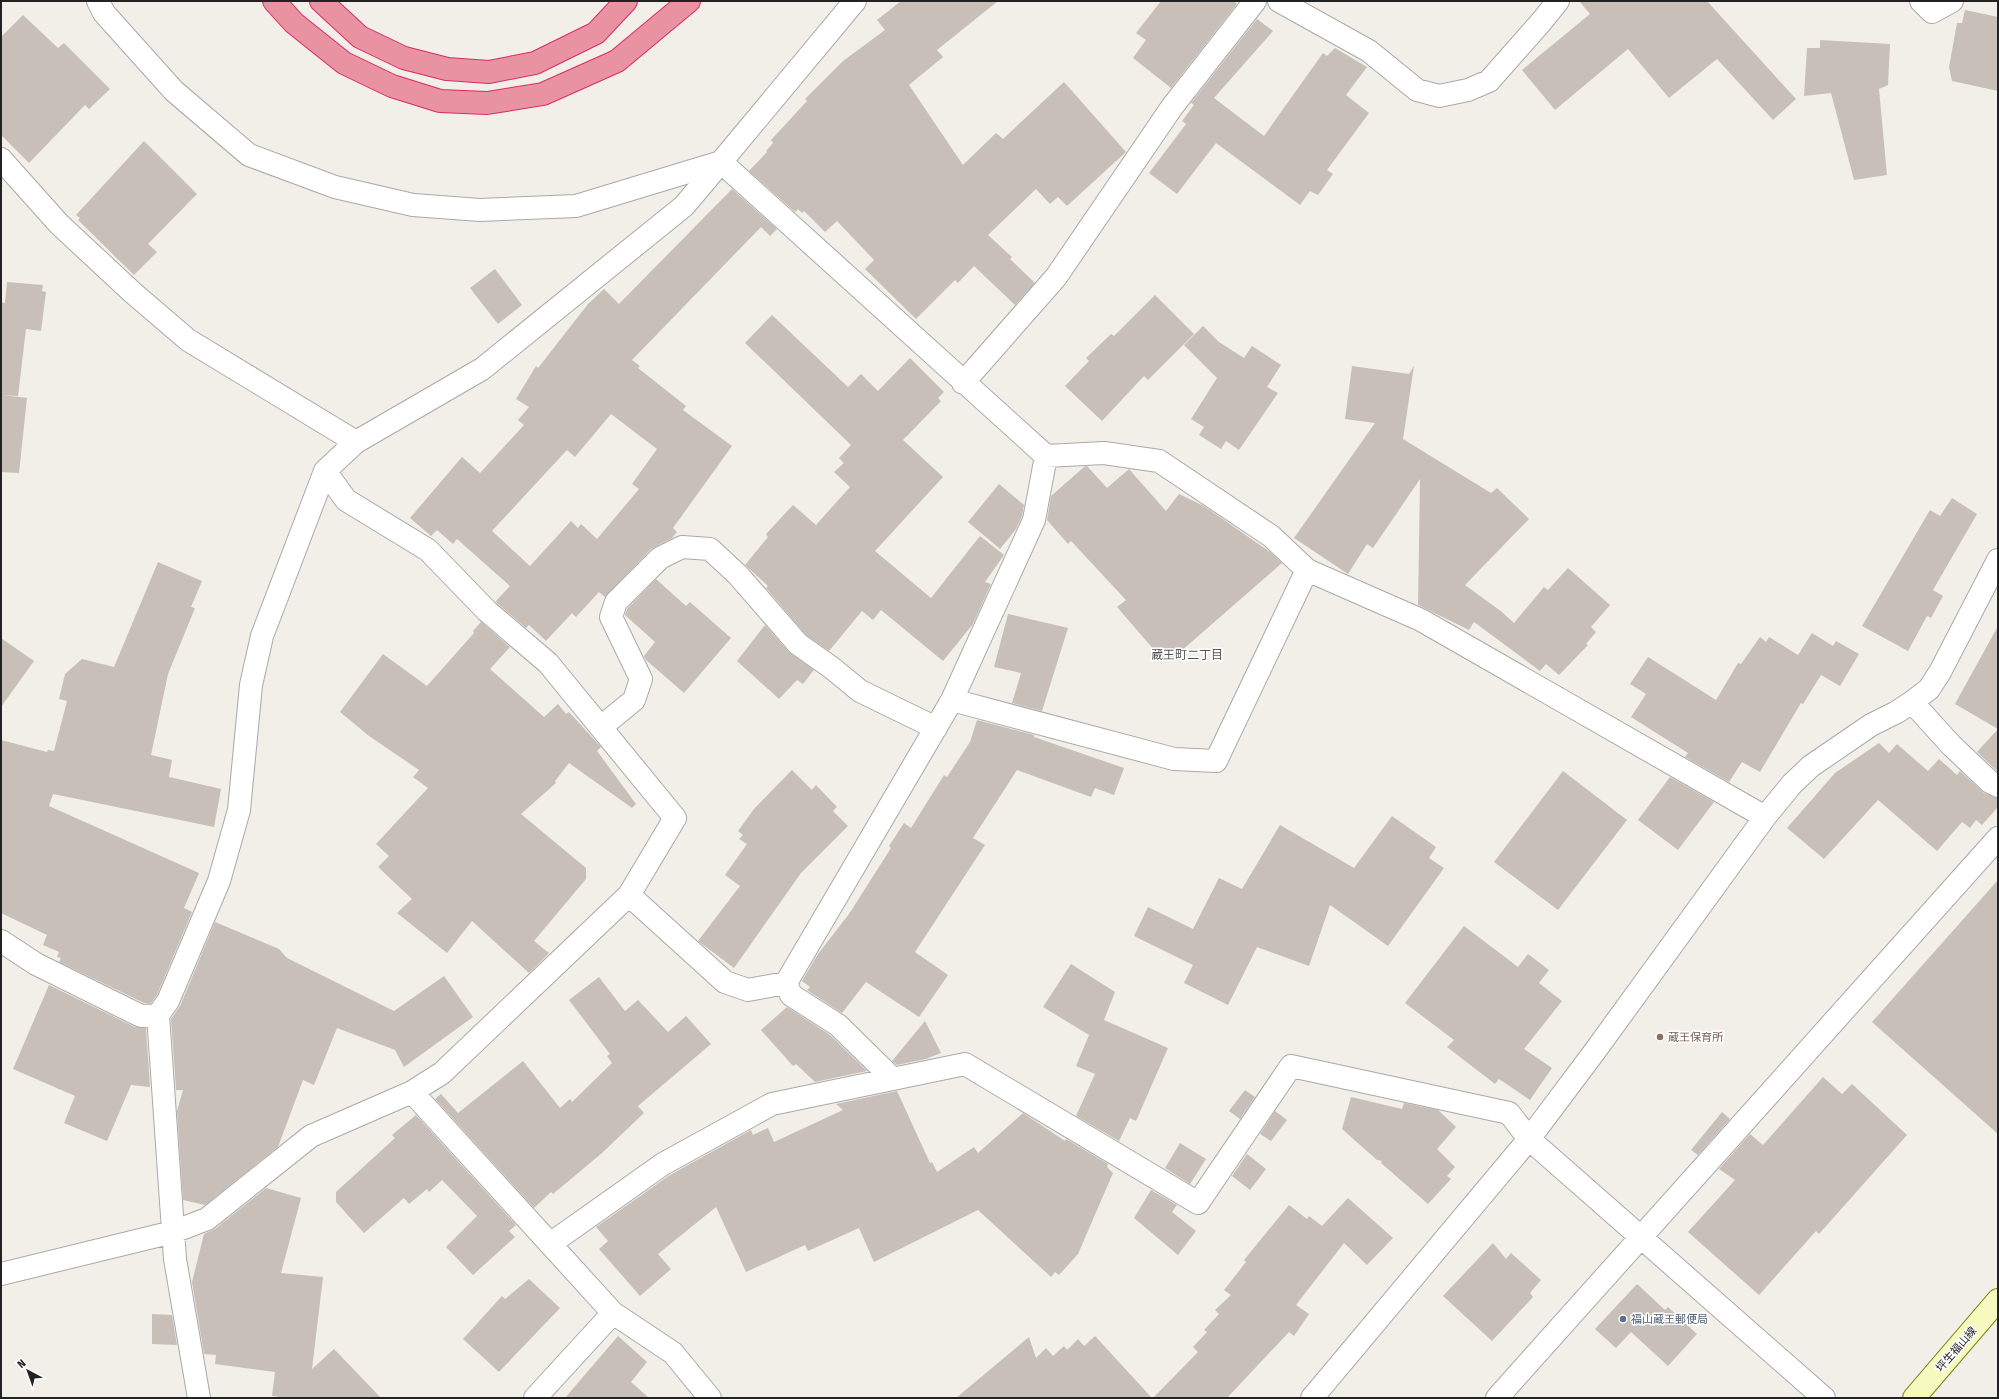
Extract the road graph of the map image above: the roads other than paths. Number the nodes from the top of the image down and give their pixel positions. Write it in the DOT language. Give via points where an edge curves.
graph roads {
  1 [pos="98,1"];
  2 [pos="274,1"];
  3 [pos="321,1"];
  4 [pos="626,1"];
  5 [pos="689,1"];
  6 [pos="855,1"];
  7 [pos="1255,1"];
  8 [pos="1279,1"];
  9 [pos="1558,1"];
  10 [pos="1922,1"];
  11 [pos="1952,1"];
  12 [pos="1,160"];
  13 [pos="721,162"];
  14 [pos="964,383"];
  15 [pos="356,442"];
  16 [pos="1046,456"];
  17 [pos="325,471"];
  18 [pos="1998,560"];
  19 [pos="1307,570"];
  20 [pos="952,700"];
  21 [pos="1912,702"];
  22 [pos="601,727"];
  23 [pos="936,728"];
  24 [pos="1998,786"];
  25 [pos="1765,817"];
  26 [pos="1998,838"];
  27 [pos="629,895"];
  28 [pos="1,941"];
  29 [pos="786,983"];
  30 [pos="158,1015"];
  31 [pos="893,1079"];
  32 [pos="412,1092"];
  33 [pos="1529,1138"];
  34 [pos="173,1232"];
  35 [pos="1642,1236"];
  36 [pos="550,1244"];
  37 [pos="1,1274"];
  38 [pos="1998,1300"];
  39 [pos="614,1313"];
  40 [pos="199,1398"];
  41 [pos="535,1398"];
  42 [pos="710,1398"];
  43 [pos="1312,1398"];
  44 [pos="1497,1398"];
  45 [pos="1824,1398"];
  46 [pos="1914,1398"];
  1 -- 13 [label="street" via="104,13 174,91 249,155 335,186 413,205 480,210 576,206"];
  2 -- 5 [label="highway" via="294,23 344,63 392,86 440,101 487,103 543,94 617,61"];
  3 -- 4 [label="highway" via="360,38 404,58 447,69 490,72 535,63 596,33"];
  6 -- 13 [label="street"];
  7 -- 14 [label="street" via="1172,107 1056,277"];
  8 -- 9 [label="street" via="1369,51 1417,90 1439,96 1468,90 1489,81"];
  10 -- 11 [label="street" via="1932,12"];
  12 -- 15 [label="street" via="59,224 188,340"];
  13 -- 14 [label="street"];
  13 -- 15 [label="street" via="684,206 482,369"];
  14 -- 16 [label="street"];
  15 -- 17 [label="street"];
  16 -- 19 [label="street" via="1104,453 1159,461 1271,536"];
  16 -- 20 [label="street" via="1034,520"];
  17 -- 22 [label="street" via="346,500 428,550 487,611 548,663"];
  17 -- 30 [label="street" via="262,636 251,685 239,810 219,881 168,1001"];
  18 -- 21 [label="street" via="1940,672 1928,689"];
  19 -- 20 [label="street" via="1216,760 1174,759"];
  19 -- 25 [label="street" via="1421,620"];
  20 -- 23 [label="street"];
  21 -- 24 [label="street" via="1951,745 1990,782"];
  21 -- 25 [label="street" via="1871,725 1811,766 1792,784"];
  22 -- 23 [label="street" via="634,700 641,679 611,617 616,602 660,558 682,547 710,549 738,575 798,644 860,691"];
  22 -- 27 [label="street" via="675,818"];
  23 -- 29 [label="street"];
  25 -- 33 [label="street"];
  26 -- 35 [label="street"];
  27 -- 29 [label="street" via="725,982 748,990"];
  27 -- 32 [label="street" via="442,1073"];
  28 -- 30 [label="street" via="36,964 141,1016"];
  29 -- 31 [label="street" via="792,994 838,1026"];
  30 -- 34 [label="street"];
  31 -- 33 [label="street" via="966,1064 1198,1203 1291,1066 1509,1113"];
  31 -- 36 [label="street" via="772,1104 663,1164"];
  32 -- 34 [label="street" via="312,1136 207,1219"];
  32 -- 36 [label="street"];
  33 -- 35 [label="street"];
  33 -- 43 [label="street"];
  34 -- 37 [label="street"];
  34 -- 40 [label="street" via="175,1259"];
  35 -- 44 [label="street"];
  35 -- 45 [label="street"];
  36 -- 39 [label="street"];
  38 -- 46 [label="main road, 坪生福山線"];
  39 -- 41 [label="street"];
  39 -- 42 [label="street" via="673,1353"];
}
